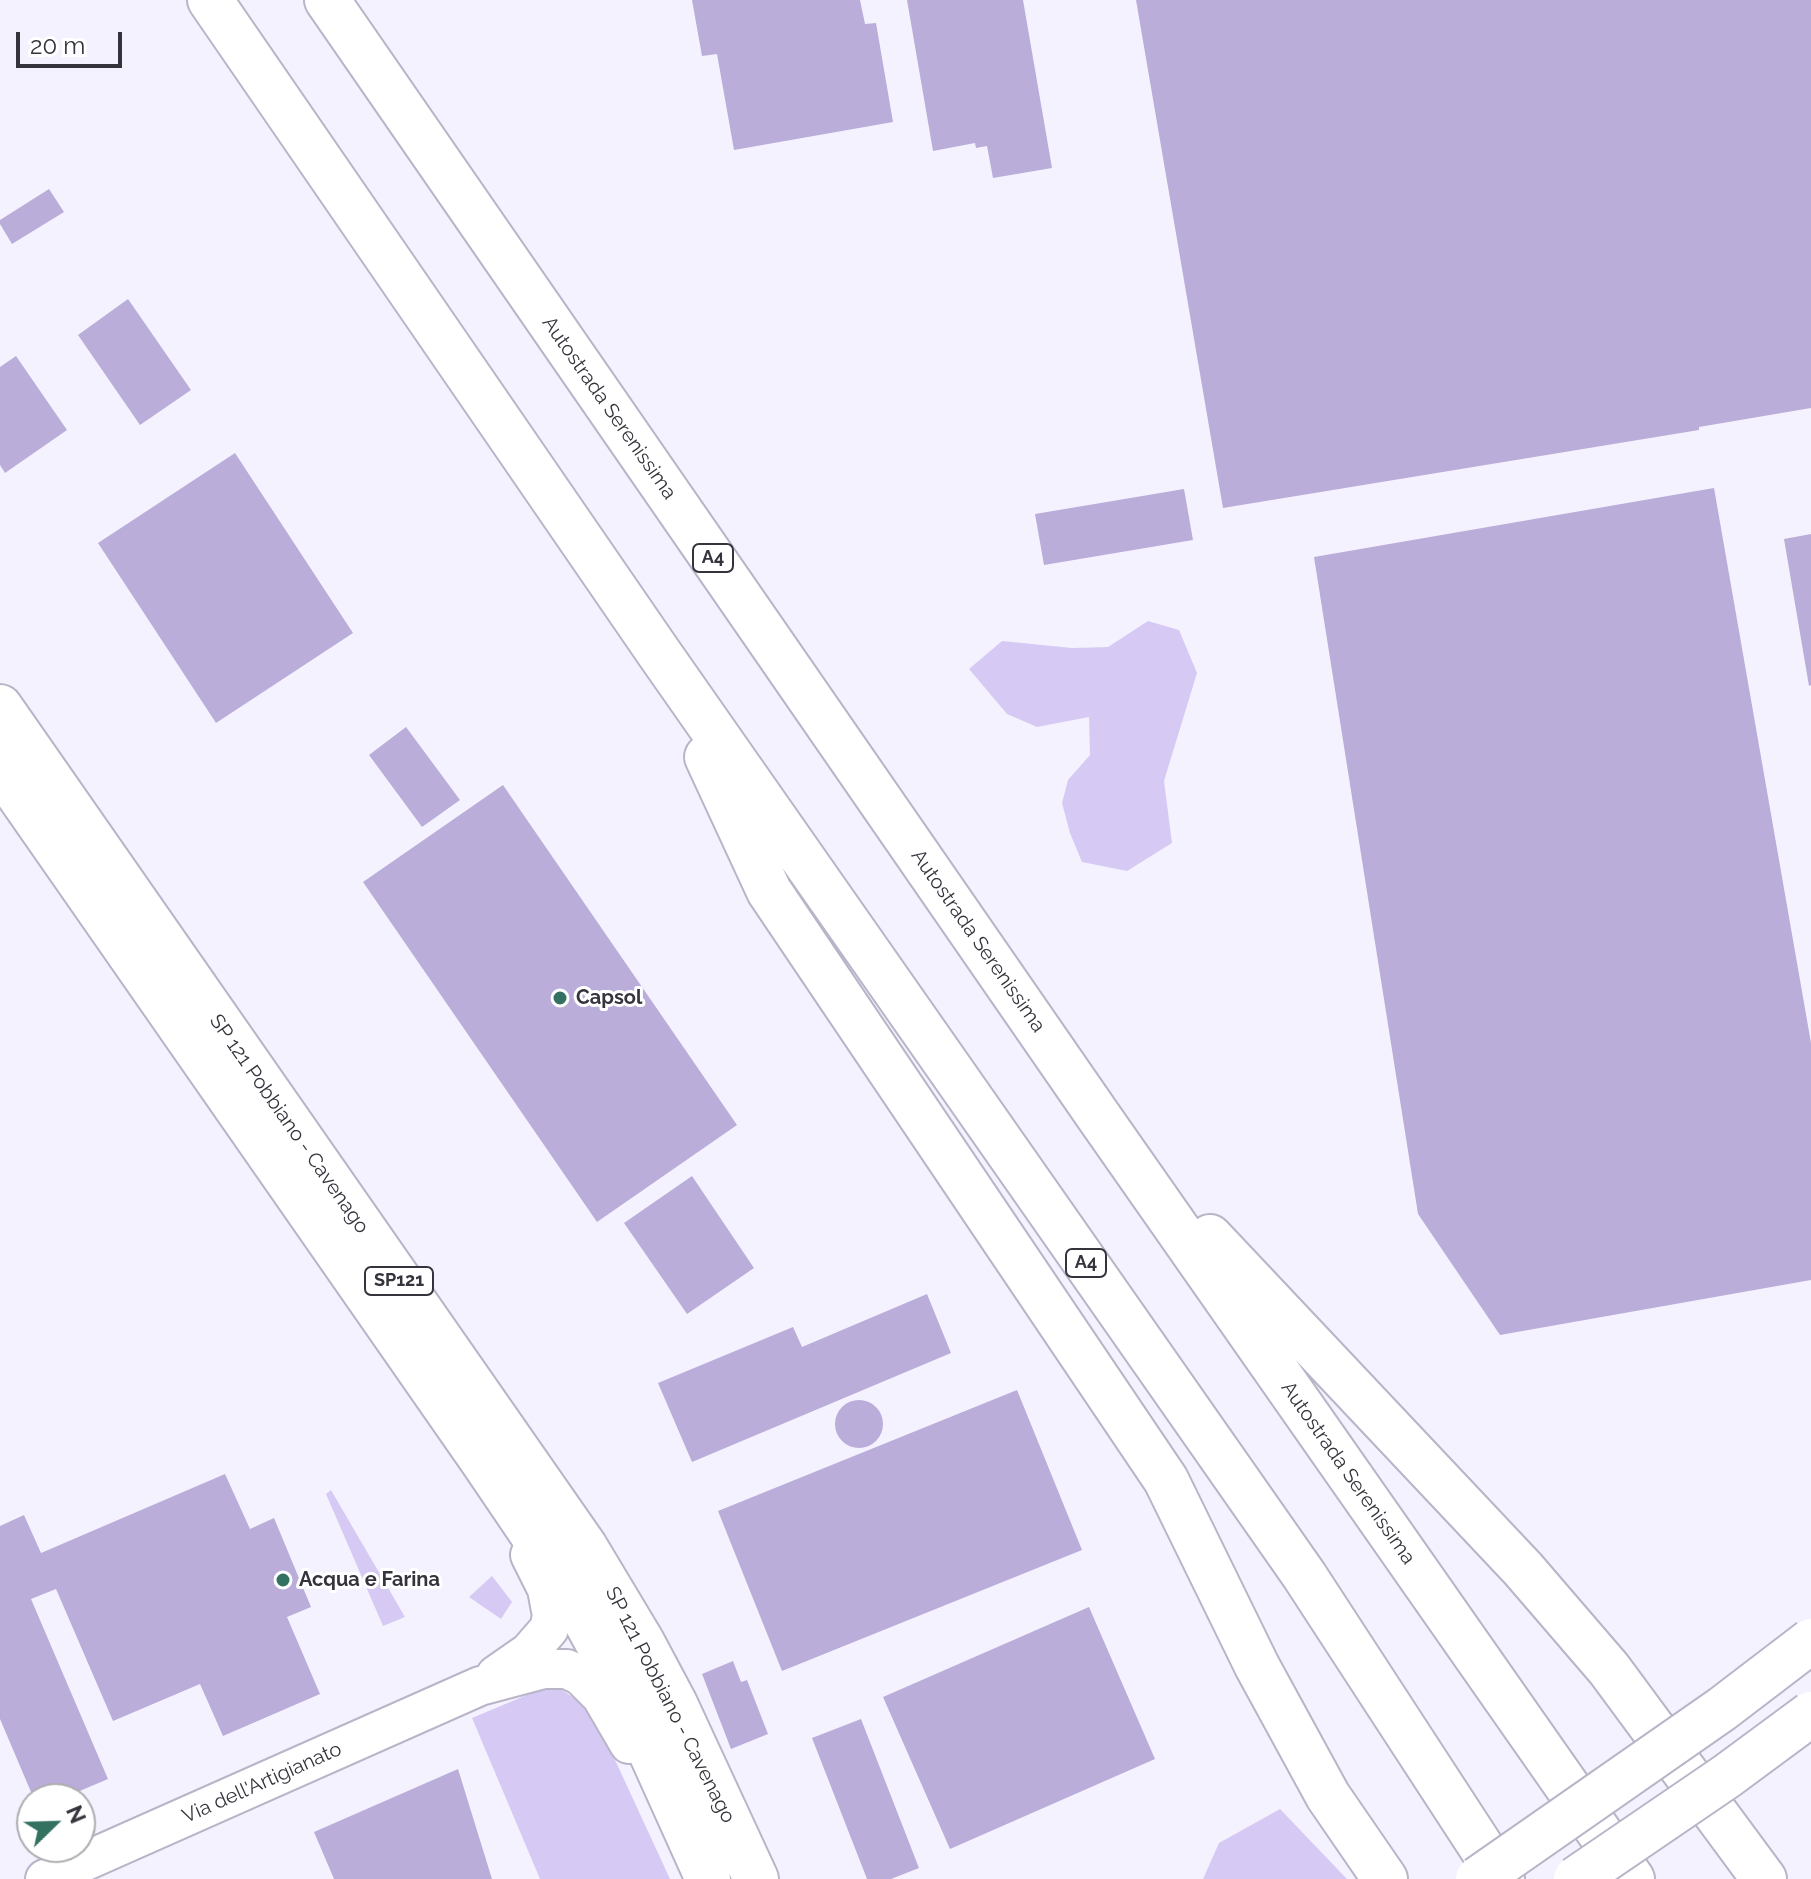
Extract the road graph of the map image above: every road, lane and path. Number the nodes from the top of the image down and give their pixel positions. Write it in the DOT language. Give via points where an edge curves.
graph roads {
  1 [pos="210,0"];
  2 [pos="327,0"];
  3 [pos="659,653"];
  4 [pos="0,707"];
  5 [pos="0,768"];
  6 [pos="1099,1117"];
  7 [pos="482,1460"];
  8 [pos="1811,1641"];
  9 [pos="480,1686"];
  10 [pos="1811,1714"];
  11 [pos="45,1879"];
  12 [pos="706,1879"];
  13 [pos="756,1879"];
  14 [pos="1385,1879"];
  15 [pos="1478,1879"];
  16 [pos="1502,1879"];
  17 [pos="1576,1879"];
  18 [pos="1632,1879"];
  19 [pos="1764,1879"];
  1 -- 3 [label="main road, A4"];
  2 -- 6 [label="main road, Autostrada Serenissima / A4"];
  3 -- 14 [label="main road" via="769,891 1166,1480 1328,1796"];
  3 -- 16 [label="main road, A4" via="1304,1575"];
  4 -- 13 [label="main road, SP 121 Pobbiano - Cavenago / SP121" via="585,1547 675,1704"];
  5 -- 7 [label="main road, SP 121 Pobbiano - Cavenago / SP121"];
  6 -- 18 [label="main road, Autostrada Serenissima / A4"];
  6 -- 19 [label="main road" via="1523,1569 1609,1669"];
  7 -- 9 [label="street, Via dell'Artigianato" via="541,1575 552,1616 535,1646"];
  7 -- 12 [label="main road, SP 121 Pobbiano - Cavenago / SP121" via="589,1624"];
  8 -- 15 [label="main road, bridge"];
  9 -- 11 [label="street, Via dell'Artigianato"];
  9 -- 12 [label="street, Via dell'Artigianato" via="555,1668 581,1676 608,1707"];
  10 -- 17 [label="main road, bridge"];
}
